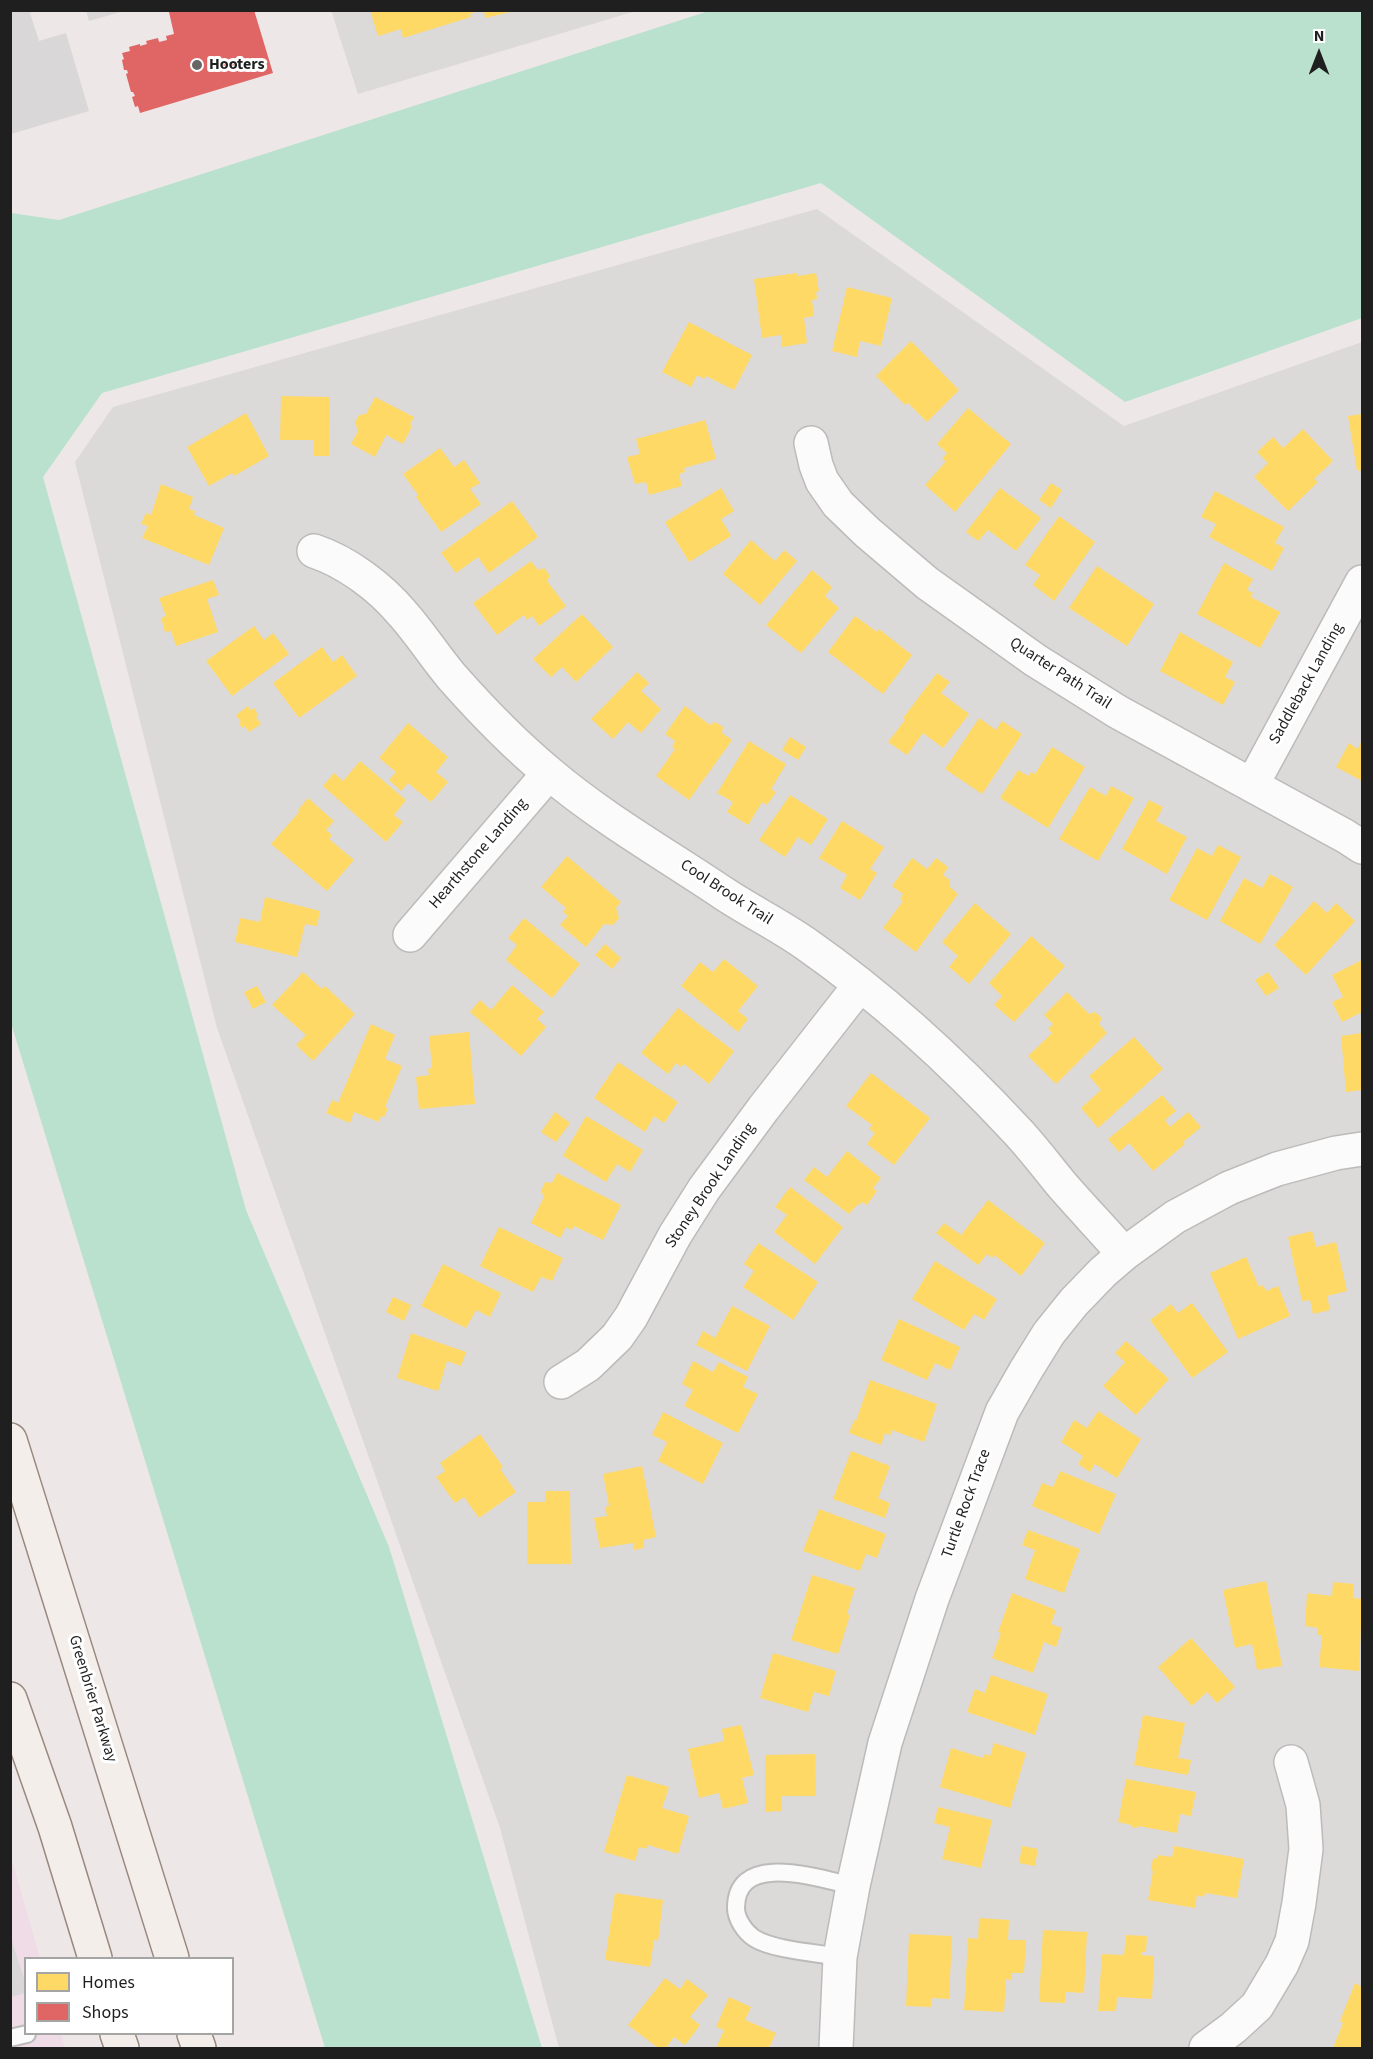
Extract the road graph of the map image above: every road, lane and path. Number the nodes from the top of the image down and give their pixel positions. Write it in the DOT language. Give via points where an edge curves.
graph roads {
  1 [pos="811,443"];
  2 [pos="314,551"];
  3 [pos="1362,582"];
  4 [pos="549,773"];
  5 [pos="1252,785"];
  6 [pos="1362,847"];
  7 [pos="410,935"];
  8 [pos="860,985"];
  9 [pos="1362,1149"];
  10 [pos="1124,1254"];
  11 [pos="561,1382"];
  12 [pos="10,1440"];
  13 [pos="10,1699"];
  14 [pos="1291,1762"];
  15 [pos="853,1886"];
  16 [pos="93,1957"];
  17 [pos="171,1957"];
  18 [pos="840,1958"];
  19 [pos="836,2049"];
  20 [pos="1206,2049"];
  1 -- 5 [label="street, Quarter Path Trail" via="822,481 838,504 927,583 1118,712"];
  2 -- 4 [label="street, Cool Brook Trail" via="358,575 390,600 451,676"];
  3 -- 5 [label="street, Saddleback Landing"];
  4 -- 7 [label="street, Hearthstone Landing"];
  4 -- 8 [label="street, Cool Brook Trail" via="624,828 804,943"];
  5 -- 6 [label="street, Quarter Path Trail"];
  8 -- 10 [label="street, Cool Brook Trail" via="976,1088"];
  8 -- 11 [label="street, Stoney Brook Landing" via="704,1189 617,1337 588,1365"];
  9 -- 10 [label="street, Turtle Rock Trace" via="1277,1169 1229,1188 1174,1217"];
  10 -- 15 [label="street, Turtle Rock Trace" via="1074,1302 1049,1333 1002,1412 905,1678 885,1743"];
  12 -- 17 [label="main road, Greenbrier Parkway"];
  13 -- 16 [label="main road" via="55,1827"];
  14 -- 20 [label="street" via="1303,1805 1306,1849 1292,1941 1257,2006"];
  15 -- 18 [label="street, Turtle Rock Trace"];
  15 -- 18 [label="lane" via="783,1872 756,1874 743,1884 736,1902 742,1926 754,1938"];
  18 -- 19 [label="street, Turtle Rock Trace"];
}
